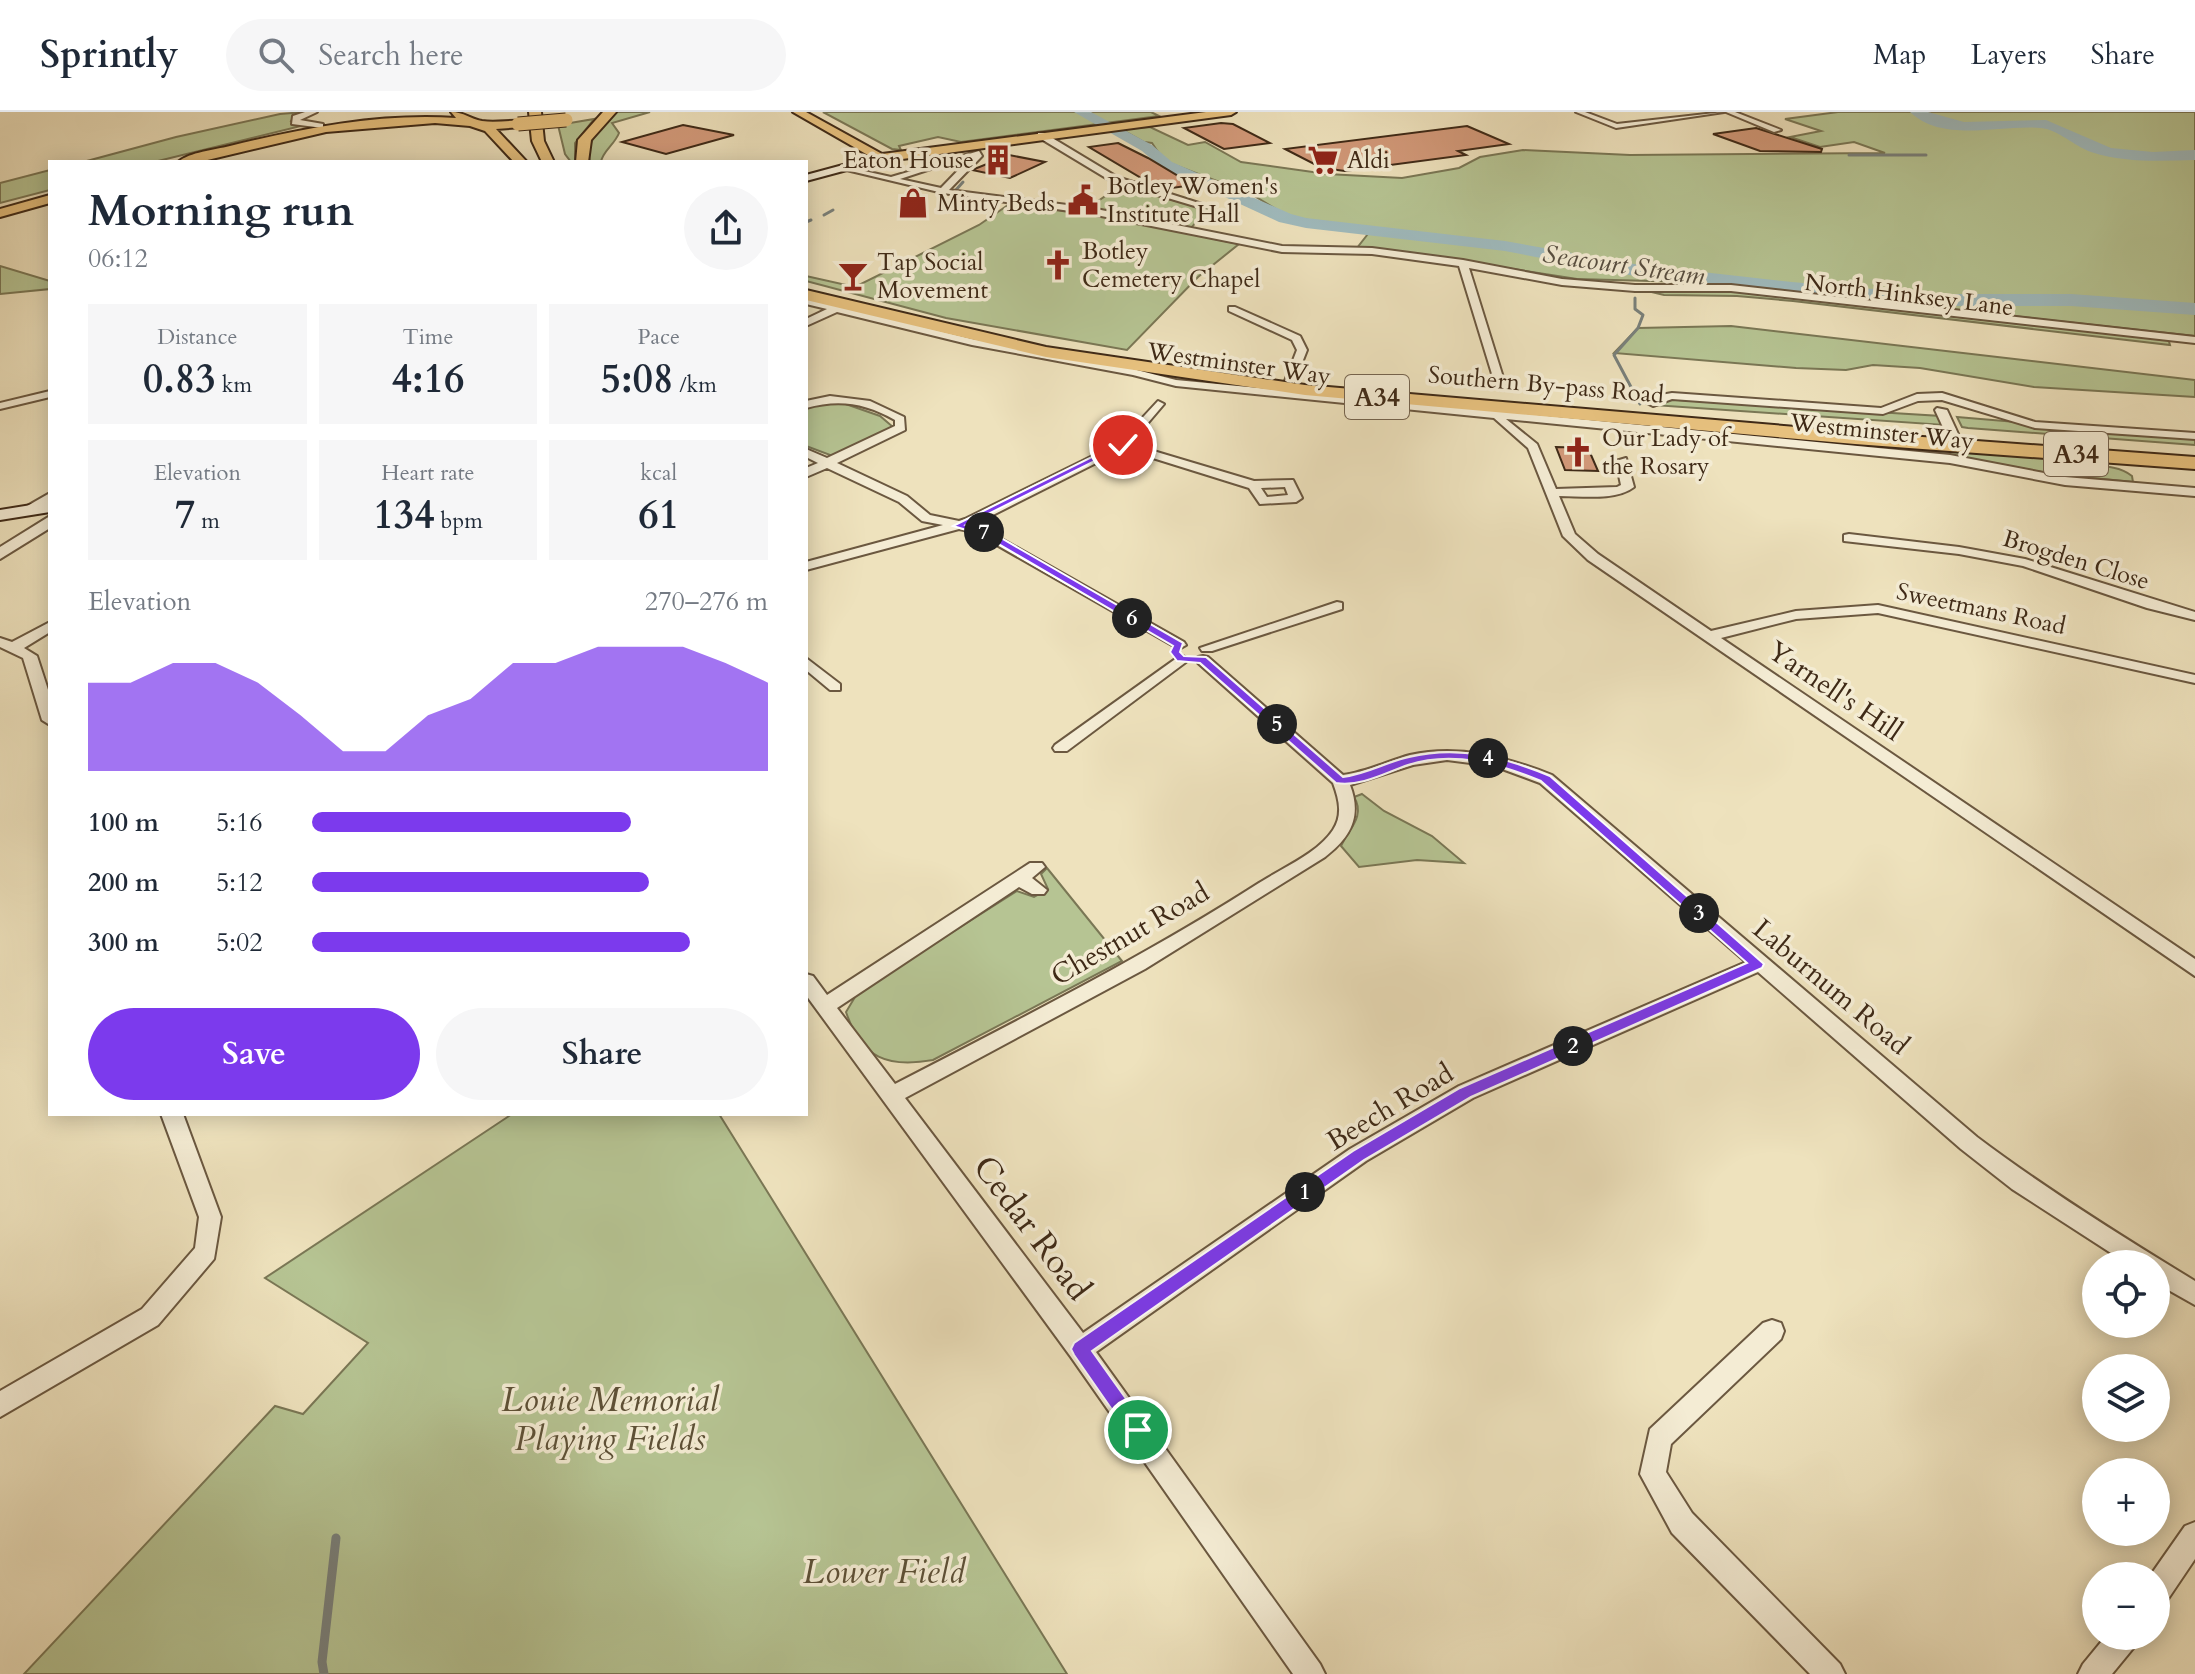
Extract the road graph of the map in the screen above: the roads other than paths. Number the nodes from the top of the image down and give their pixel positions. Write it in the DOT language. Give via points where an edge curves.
graph roads {
  1 [pos="313,112"];
  2 [pos="422,112"];
  3 [pos="457,112"];
  4 [pos="535,112"];
  5 [pos="549,112"];
  6 [pos="608,112"];
  7 [pos="798,112"];
  8 [pos="809,112"];
  9 [pos="1231,112"];
  10 [pos="1579,112"];
  11 [pos="1721,112"];
  12 [pos="1729,112"];
  13 [pos="1197,114"];
  14 [pos="472,122"];
  15 [pos="320,126"];
  16 [pos="1774,128"];
  17 [pos="1041,135"];
  18 [pos="544,140"];
  19 [pos="967,146"];
  20 [pos="979,154"];
  21 [pos="886,156"];
  22 [pos="176,160"];
  23 [pos="192,160"];
  24 [pos="519,160"];
  25 [pos="548,160"];
  26 [pos="559,160"];
  27 [pos="582,160"];
  28 [pos="842,168"];
  29 [pos="808,177"];
  30 [pos="891,179"];
  31 [pos="943,191"];
  32 [pos="48,197"];
  33 [pos="1201,205"];
  34 [pos="0,210"];
  35 [pos="1463,263"];
  36 [pos="808,288"];
  37 [pos="808,298"];
  38 [pos="808,299"];
  39 [pos="835,309"];
  40 [pos="1232,309"];
  41 [pos="808,322"];
  42 [pos="2195,340"];
  43 [pos="1290,381"];
  44 [pos="1501,387"];
  45 [pos="48,394"];
  46 [pos="1911,399"];
  47 [pos="1962,401"];
  48 [pos="1653,403"];
  49 [pos="808,404"];
  50 [pos="1158,404"];
  51 [pos="0,406"];
  52 [pos="1941,410"];
  53 [pos="1497,414"];
  54 [pos="1953,436"];
  55 [pos="2195,436"];
  56 [pos="1123,445"];
  57 [pos="2195,453"];
  58 [pos="808,454"];
  59 [pos="1622,461"];
  60 [pos="2195,463"];
  61 [pos="830,464"];
  62 [pos="808,472"];
  63 [pos="1253,485"];
  64 [pos="2195,492"];
  65 [pos="1552,493"];
  66 [pos="48,498"];
  67 [pos="48,507"];
  68 [pos="28,509"];
  69 [pos="0,515"];
  70 [pos="48,519"];
  71 [pos="48,520"];
  72 [pos="958,526"];
  73 [pos="48,535"];
  74 [pos="1849,538"];
  75 [pos="0,556"];
  76 [pos="808,565"];
  77 [pos="1337,606"];
  78 [pos="2195,616"];
  79 [pos="48,627"];
  80 [pos="1710,636"];
  81 [pos="6,645"];
  82 [pos="1180,652"];
  83 [pos="1205,654"];
  84 [pos="808,664"];
  85 [pos="2195,679"];
  86 [pos="835,687"];
  87 [pos="48,714"];
  88 [pos="1061,748"];
  89 [pos="1340,781"];
  90 [pos="1036,867"];
  91 [pos="1019,878"];
  92 [pos="1038,890"];
  93 [pos="1758,964"];
  94 [pos="2195,969"];
  95 [pos="808,984"];
  96 [pos="825,1006"];
  97 [pos="891,1096"];
  98 [pos="173,1116"];
  99 [pos="2125,1250"];
  100 [pos="2170,1279"];
  101 [pos="2195,1294"];
  102 [pos="1772,1331"];
  103 [pos="1080,1349"];
  104 [pos="0,1405"];
  105 [pos="2195,1536"];
  106 [pos="2170,1572"];
  107 [pos="2113,1650"];
  108 [pos="1310,1674"];
  109 [pos="1830,1674"];
  110 [pos="2093,1674"];
  1 -- 15 [label="street" via="295,121"];
  2 -- 15 [label="highway"];
  3 -- 14 [label="highway"];
  4 -- 18 [label="highway"];
  5 -- 18 [label="highway"];
  6 -- 14 [label="highway, bridge" via="518,124"];
  6 -- 27 [label="highway" via="586,136"];
  7 -- 21 [label="main road"];
  8 -- 21 [label="main road"];
  9 -- 13 [label="main road"];
  10 -- 11 [label="street" via="1616,126"];
  12 -- 16 [label="street"];
  13 -- 17 [label="main road"];
  14 -- 23 [label="highway" via="356,124"];
  14 -- 24 [label="highway" via="489,128"];
  15 -- 22 [label="highway"];
  17 -- 19 [label="main road"];
  17 -- 33 [label="street" via="1114,179"];
  18 -- 25 [label="highway"];
  18 -- 26 [label="highway"];
  19 -- 20 [label="street"];
  19 -- 21 [label="main road"];
  20 -- 30 [label="street"];
  20 -- 31 [label="street"];
  21 -- 28 [label="main road"];
  28 -- 29 [label="main road"];
  28 -- 30 [label="street, North Hinksey Lane"];
  30 -- 31 [label="street, North Hinksey Lane"];
  31 -- 35 [label="street, North Hinksey Lane" via="1091,211 1282,249 1372,251"];
  32 -- 34 [label="highway"];
  35 -- 42 [label="street, North Hinksey Lane" via="1562,282 1731,288"];
  35 -- 44 [label="street"];
  36 -- 43 [label="highway, Southern By-pass Road / A34" via="1054,346"];
  37 -- 60 [label="highway, Southern By-pass Road / A34" via="1046,352 1291,388"];
  38 -- 39 [label="street, Westminster Way"];
  39 -- 41 [label="street"];
  39 -- 53 [label="street, Westminster Way" via="1176,383"];
  40 -- 43 [label="street" via="1296,338 1302,350"];
  43 -- 54 [label="highway, Southern By-pass Road / A34"];
  45 -- 51 [label="street"];
  46 -- 47 [label="street, Southern By-pass Road"];
  46 -- 48 [label="street, Southern By-pass Road" via="1883,411 1672,396"];
  46 -- 52 [label="street"];
  47 -- 52 [label="street"];
  47 -- 55 [label="street, Southern By-pass Road" via="2038,425"];
  49 -- 61 [label="street" via="848,399 900,419 901,428"];
  50 -- 56 [label="street"];
  52 -- 54 [label="street"];
  53 -- 64 [label="street, Westminster Way" via="1950,459 2065,481"];
  53 -- 65 [label="street, Yarnell's Hill" via="1533,446"];
  54 -- 57 [label="highway, Southern By-pass Road / A34"];
  56 -- 63 [label="street"];
  56 -- 72 [label="street"];
  58 -- 61 [label="street"];
  59 -- 65 [label="street" via="1628,487"];
  61 -- 62 [label="street"];
  61 -- 72 [label="street" via="903,499 926,518"];
  65 -- 80 [label="street, Yarnell's Hill" via="1569,536"];
  66 -- 68 [label="street"];
  67 -- 68 [label="main road"];
  68 -- 69 [label="main road"];
  69 -- 70 [label="main road"];
  71 -- 75 [label="street"];
  72 -- 76 [label="street"];
  72 -- 82 [label="street" via="986,533"];
  73 -- 75 [label="street"];
  74 -- 78 [label="street, Brogden Close" via="2028,564 2141,604"];
  77 -- 83 [label="street"];
  79 -- 81 [label="street"];
  80 -- 85 [label="street, Sweetmans Road" via="1796,615 1878,609"];
  80 -- 94 [label="street, Yarnell's Hill"];
  81 -- 87 [label="street" via="30,656"];
  82 -- 83 [label="street"];
  82 -- 88 [label="street"];
  83 -- 89 [label="street"];
  84 -- 86 [label="street"];
  89 -- 93 [label="street, Laburnum Road" via="1361,779 1411,760 1464,755 1509,763 1546,779"];
  89 -- 97 [label="street, Chestnut Road" via="1348,802 1346,822 1331,843 1147,961"];
  90 -- 91 [label="street"];
  91 -- 92 [label="street"];
  91 -- 96 [label="street"];
  93 -- 99 [label="street, Laburnum Road" via="1969,1143"];
  93 -- 103 [label="street, Beech Road" via="1466,1092 1358,1155"];
  95 -- 96 [label="street, Cedar Road"];
  96 -- 97 [label="street, Cedar Road"];
  97 -- 103 [label="street, Cedar Road"];
  98 -- 104 [label="street" via="210,1217 206,1252 150,1317"];
  100 -- 101 [label="street"];
  102 -- 109 [label="street" via="1659,1438 1653,1474 1682,1523"];
  103 -- 108 [label="street, Cedar Road"];
  105 -- 106 [label="street"];
  107 -- 110 [label="street"];
}
